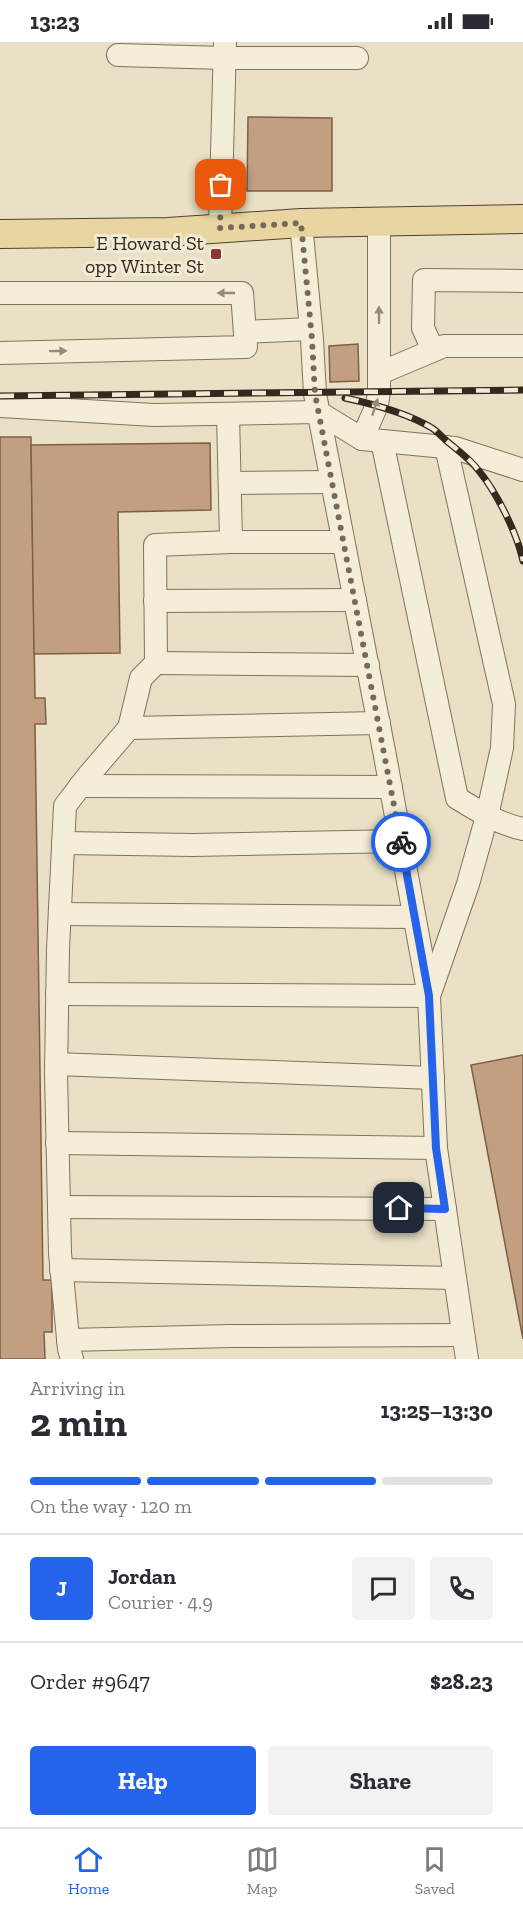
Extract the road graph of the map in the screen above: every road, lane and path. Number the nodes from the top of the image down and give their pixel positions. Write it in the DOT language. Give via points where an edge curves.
graph roads {
  1 [pos="224,50"];
  2 [pos="118,55"];
  3 [pos="357,58"];
  4 [pos="523,219"];
  5 [pos="379,221"];
  6 [pos="301,223"];
  7 [pos="220,228"];
  8 [pos="0,234"];
  9 [pos="523,281"];
  10 [pos="0,293"];
  11 [pos="311,330"];
  12 [pos="245,332"];
  13 [pos="523,346"];
  14 [pos="433,350"];
  15 [pos="0,353"];
  16 [pos="380,373"];
  17 [pos="0,406"];
  18 [pos="318,412"];
  19 [pos="228,414"];
  20 [pos="372,440"];
  21 [pos="446,447"];
  22 [pos="523,470"];
  23 [pos="332,482"];
  24 [pos="230,483"];
  25 [pos="231,542"];
  26 [pos="344,542"];
  27 [pos="155,600"];
  28 [pos="355,600"];
  29 [pos="156,663"];
  30 [pos="368,665"];
  31 [pos="379,723"];
  32 [pos="129,728"];
  33 [pos="80,786"];
  34 [pos="391,787"];
  35 [pos="487,816"];
  36 [pos="523,830"];
  37 [pos="400,841"];
  38 [pos="63,843"];
  39 [pos="60,914"];
  40 [pos="414,917"];
  41 [pos="57,993"];
  42 [pos="429,996"];
  43 [pos="56,1064"];
  44 [pos="433,1078"];
  45 [pos="57,1143"];
  46 [pos="436,1148"];
  47 [pos="59,1207"];
  48 [pos="445,1209"];
  49 [pos="61,1270"];
  50 [pos="455,1278"];
  51 [pos="463,1335"];
  52 [pos="70,1349"];
  53 [pos="467,1359"];
  1 -- 2 [label="street"];
  1 -- 3 [label="street"];
  1 -- 7 [label="street"];
  4 -- 5 [label="main road"];
  5 -- 6 [label="main road"];
  16 -- 5 [label="street, one-way"];
  6 -- 7 [label="main road"];
  6 -- 11 [label="street"];
  7 -- 8 [label="main road"];
  9 -- 14 [label="street" via="424,280 423,328"];
  12 -- 10 [label="street, one-way" via="242,293"];
  11 -- 12 [label="street"];
  11 -- 18 [label="street"];
  15 -- 12 [label="street, one-way" via="246,347"];
  13 -- 14 [label="street" via="444,346"];
  14 -- 16 [label="street"];
  20 -- 16 [label="street, one-way"];
  17 -- 19 [label="street" via="154,415"];
  18 -- 19 [label="street"];
  18 -- 20 [label="street"];
  18 -- 23 [label="street"];
  19 -- 24 [label="street"];
  20 -- 21 [label="street"];
  20 -- 35 [label="street" via="457,798"];
  21 -- 22 [label="street"];
  21 -- 35 [label="street" via="504,704 502,748"];
  23 -- 24 [label="street"];
  23 -- 26 [label="street"];
  24 -- 25 [label="street"];
  25 -- 26 [label="street"];
  25 -- 27 [label="street" via="155,545"];
  26 -- 28 [label="street"];
  27 -- 28 [label="street"];
  27 -- 29 [label="street"];
  28 -- 30 [label="street"];
  29 -- 30 [label="street"];
  29 -- 32 [label="street" via="141,678"];
  30 -- 31 [label="street"];
  31 -- 32 [label="street"];
  31 -- 34 [label="street"];
  32 -- 33 [label="street"];
  33 -- 34 [label="street"];
  33 -- 38 [label="street" via="65,806"];
  34 -- 37 [label="street"];
  35 -- 36 [label="street"];
  35 -- 42 [label="street"];
  37 -- 38 [label="street"];
  37 -- 40 [label="street"];
  38 -- 39 [label="street"];
  39 -- 40 [label="street"];
  39 -- 41 [label="street"];
  40 -- 42 [label="street"];
  41 -- 42 [label="street"];
  41 -- 43 [label="street"];
  42 -- 44 [label="street"];
  43 -- 44 [label="street"];
  43 -- 45 [label="street"];
  44 -- 46 [label="street"];
  45 -- 46 [label="street"];
  45 -- 47 [label="street"];
  46 -- 48 [label="street"];
  47 -- 48 [label="street"];
  47 -- 49 [label="street"];
  48 -- 50 [label="street"];
  49 -- 50 [label="street"];
  49 -- 52 [label="street"];
  50 -- 51 [label="street"];
  51 -- 52 [label="street" via="231,1336"];
  51 -- 53 [label="street"];
}
